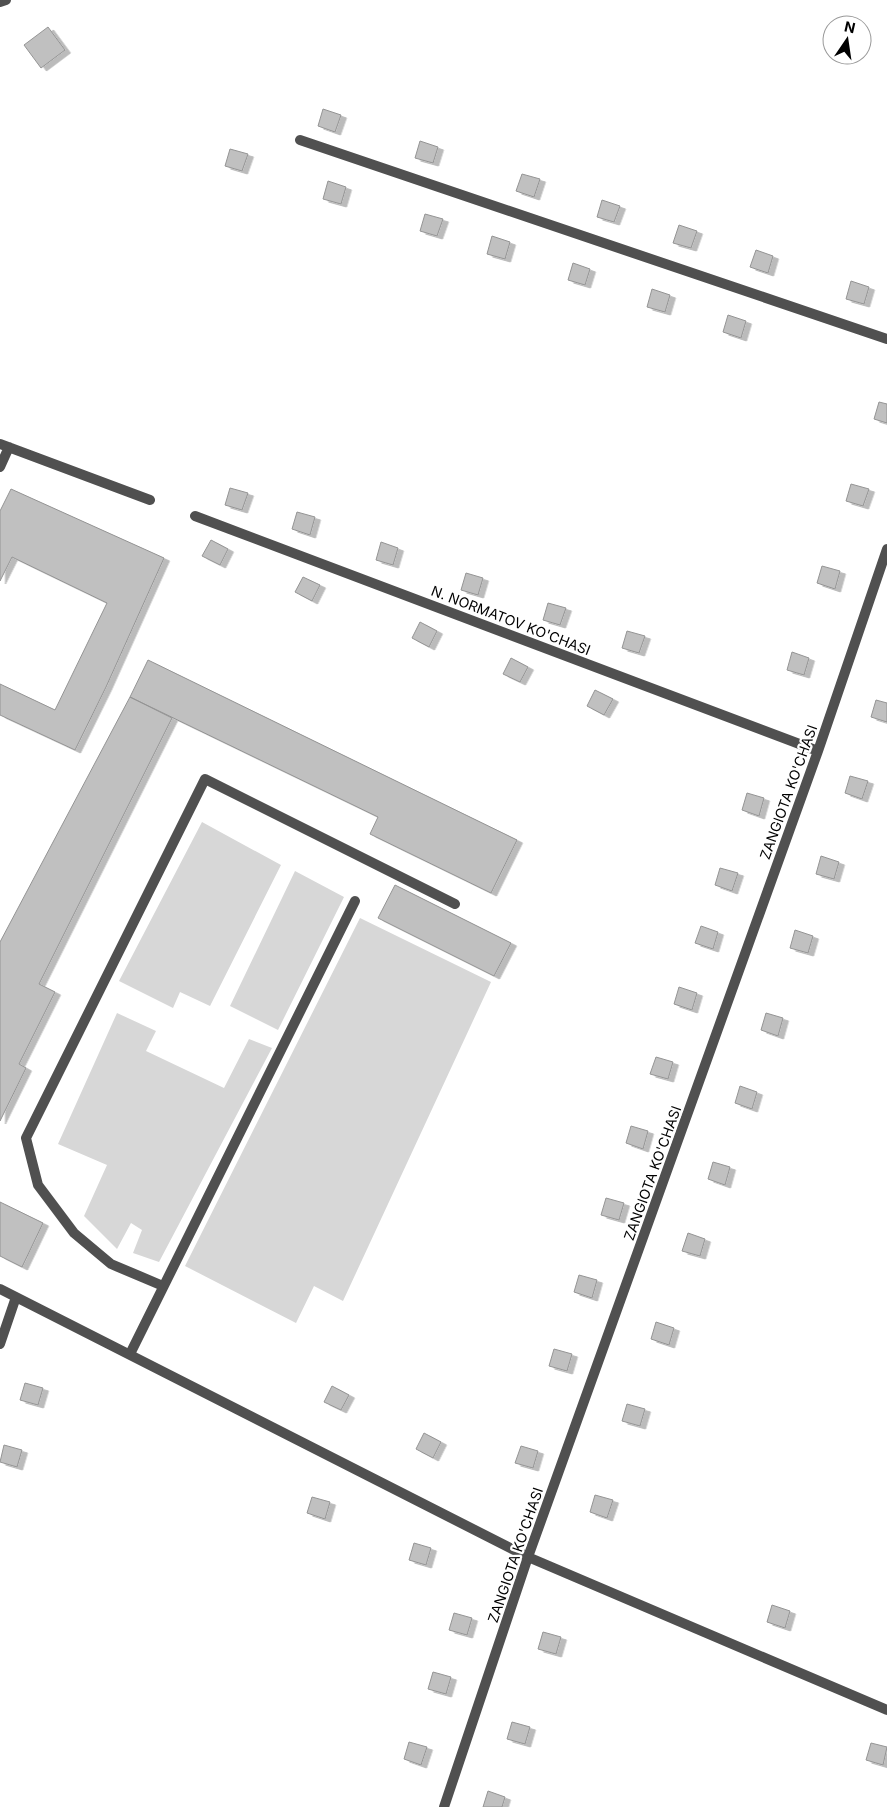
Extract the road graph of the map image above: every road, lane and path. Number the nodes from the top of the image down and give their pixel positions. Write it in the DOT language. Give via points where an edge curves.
graph roads {
  1 [pos="6,0"];
  2 [pos="0,2"];
  3 [pos="300,140"];
  4 [pos="887,339"];
  5 [pos="4,446"];
  6 [pos="0,467"];
  7 [pos="150,500"];
  8 [pos="195,516"];
  9 [pos="887,549"];
  10 [pos="818,750"];
  11 [pos="356,901"];
  12 [pos="455,904"];
  13 [pos="163,1286"];
  14 [pos="0,1289"];
  15 [pos="16,1297"];
  16 [pos="0,1344"];
  17 [pos="130,1354"];
  18 [pos="528,1557"];
  19 [pos="887,1710"];
  20 [pos="444,1807"];
  1 -- 2 [label="street"];
  3 -- 4 [label="street"];
  5 -- 6 [label="street"];
  5 -- 7 [label="street"];
  8 -- 10 [label="street, N. NORMATOV KO'CHASI"];
  9 -- 10 [label="street, ZANGIOTA KO'CHASI"];
  10 -- 18 [label="street, ZANGIOTA KO'CHASI"];
  11 -- 13 [label="street"];
  12 -- 13 [label="street" via="205,779 26,1138 38,1185 74,1233 111,1264"];
  13 -- 17 [label="street"];
  14 -- 15 [label="street"];
  15 -- 16 [label="street"];
  15 -- 17 [label="street"];
  17 -- 18 [label="street"];
  18 -- 19 [label="street"];
  18 -- 20 [label="street, ZANGIOTA KO'CHASI"];
}
